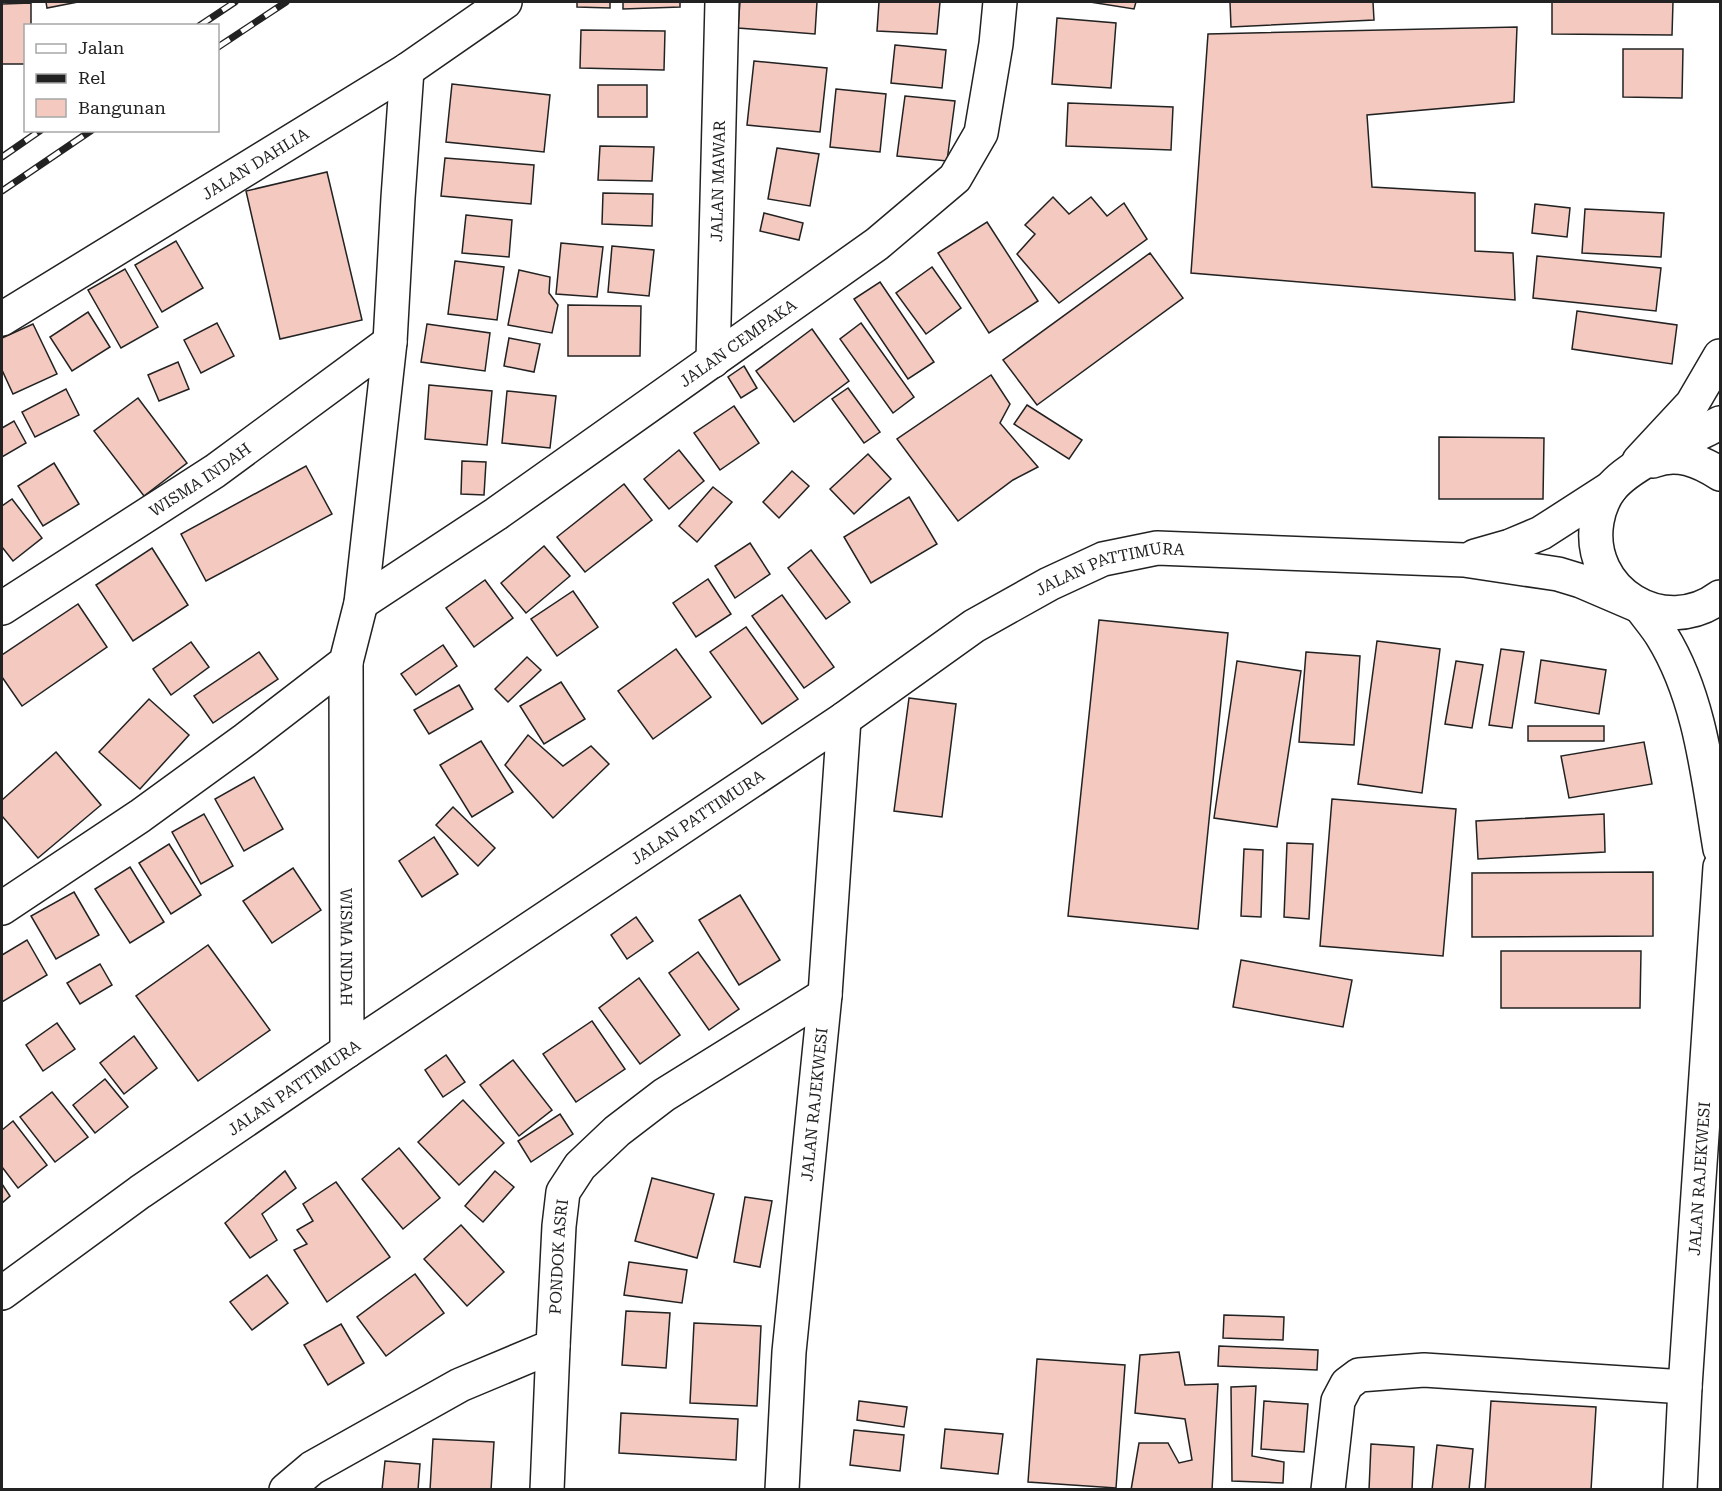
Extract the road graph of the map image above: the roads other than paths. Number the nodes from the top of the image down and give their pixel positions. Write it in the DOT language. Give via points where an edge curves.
graph roads {
  1 [pos="505,2"];
  2 [pos="722,2"];
  3 [pos="1000,2"];
  4 [pos="407,70"];
  5 [pos="2,319"];
  6 [pos="390,342"];
  7 [pos="1720,356"];
  8 [pos="713,361"];
  9 [pos="1720,423"];
  10 [pos="1720,474"];
  11 [pos="1621,479"];
  12 [pos="1464,560"];
  13 [pos="1720,597"];
  14 [pos="361,603"];
  15 [pos="1640,606"];
  16 [pos="2,608"];
  17 [pos="346,662"];
  18 [pos="844,719"];
  19 [pos="1720,849"];
  20 [pos="1720,867"];
  21 [pos="2,908"];
  22 [pos="825,995"];
  23 [pos="346,1051"];
  24 [pos="2,1293"];
  25 [pos="553,1346"];
  26 [pos="1685,1387"];
  27 [pos="286,1490"];
  28 [pos="548,1490"];
  29 [pos="782,1490"];
  30 [pos="1328,1490"];
  31 [pos="1680,1490"];
  1 -- 4 [label="main road, JALAN DAHLIA"];
  2 -- 8 [label="main road, JALAN MAWAR"];
  3 -- 8 [label="main road, JALAN CEMPAKA" via="981,133 955,178 877,244"];
  4 -- 5 [label="main road, JALAN DAHLIA"];
  4 -- 6 [label="main road"];
  6 -- 14 [label="main road"];
  6 -- 16 [label="main road, WISMA INDAH" via="215,471"];
  7 -- 11 [label="main road" via="1692,404"];
  8 -- 14 [label="main road, JALAN CEMPAKA" via="496,514"];
  9 -- 11 [label="main road"];
  10 -- 11 [label="main road" via="1702,462 1680,457 1658,459"];
  11 -- 12 [label="main road" via="1541,533"];
  11 -- 15 [label="main road" via="1599,510 1595,536 1599,560 1611,583"];
  12 -- 15 [label="main road" via="1558,574"];
  12 -- 18 [label="main road, JALAN PATTIMURA" via="1157,548 1103,559 974,626"];
  13 -- 15 [label="main road" via="1696,610 1677,613"];
  14 -- 17 [label="main road, WISMA INDAH"];
  15 -- 19 [label="main road" via="1663,637 1692,707 1705,757"];
  17 -- 21 [label="main road" via="140,816"];
  17 -- 23 [label="main road, WISMA INDAH"];
  18 -- 22 [label="main road, JALAN RAJEKWESI"];
  18 -- 23 [label="main road, JALAN PATTIMURA"];
  20 -- 26 [label="main road, JALAN RAJEKWESI"];
  22 -- 25 [label="main road, PONDOK ASRI" via="664,1095 580,1166 563,1192"];
  22 -- 29 [label="main road, JALAN RAJEKWESI" via="789,1352"];
  23 -- 24 [label="main road, JALAN PATTIMURA" via="140,1192"];
  25 -- 27 [label="main road" via="460,1385 312,1468"];
  25 -- 28 [label="main road, PONDOK ASRI"];
  26 -- 30 [label="main road" via="1424,1370 1359,1375 1347,1384 1338,1401"];
  26 -- 31 [label="main road, JALAN RAJEKWESI"];
}
